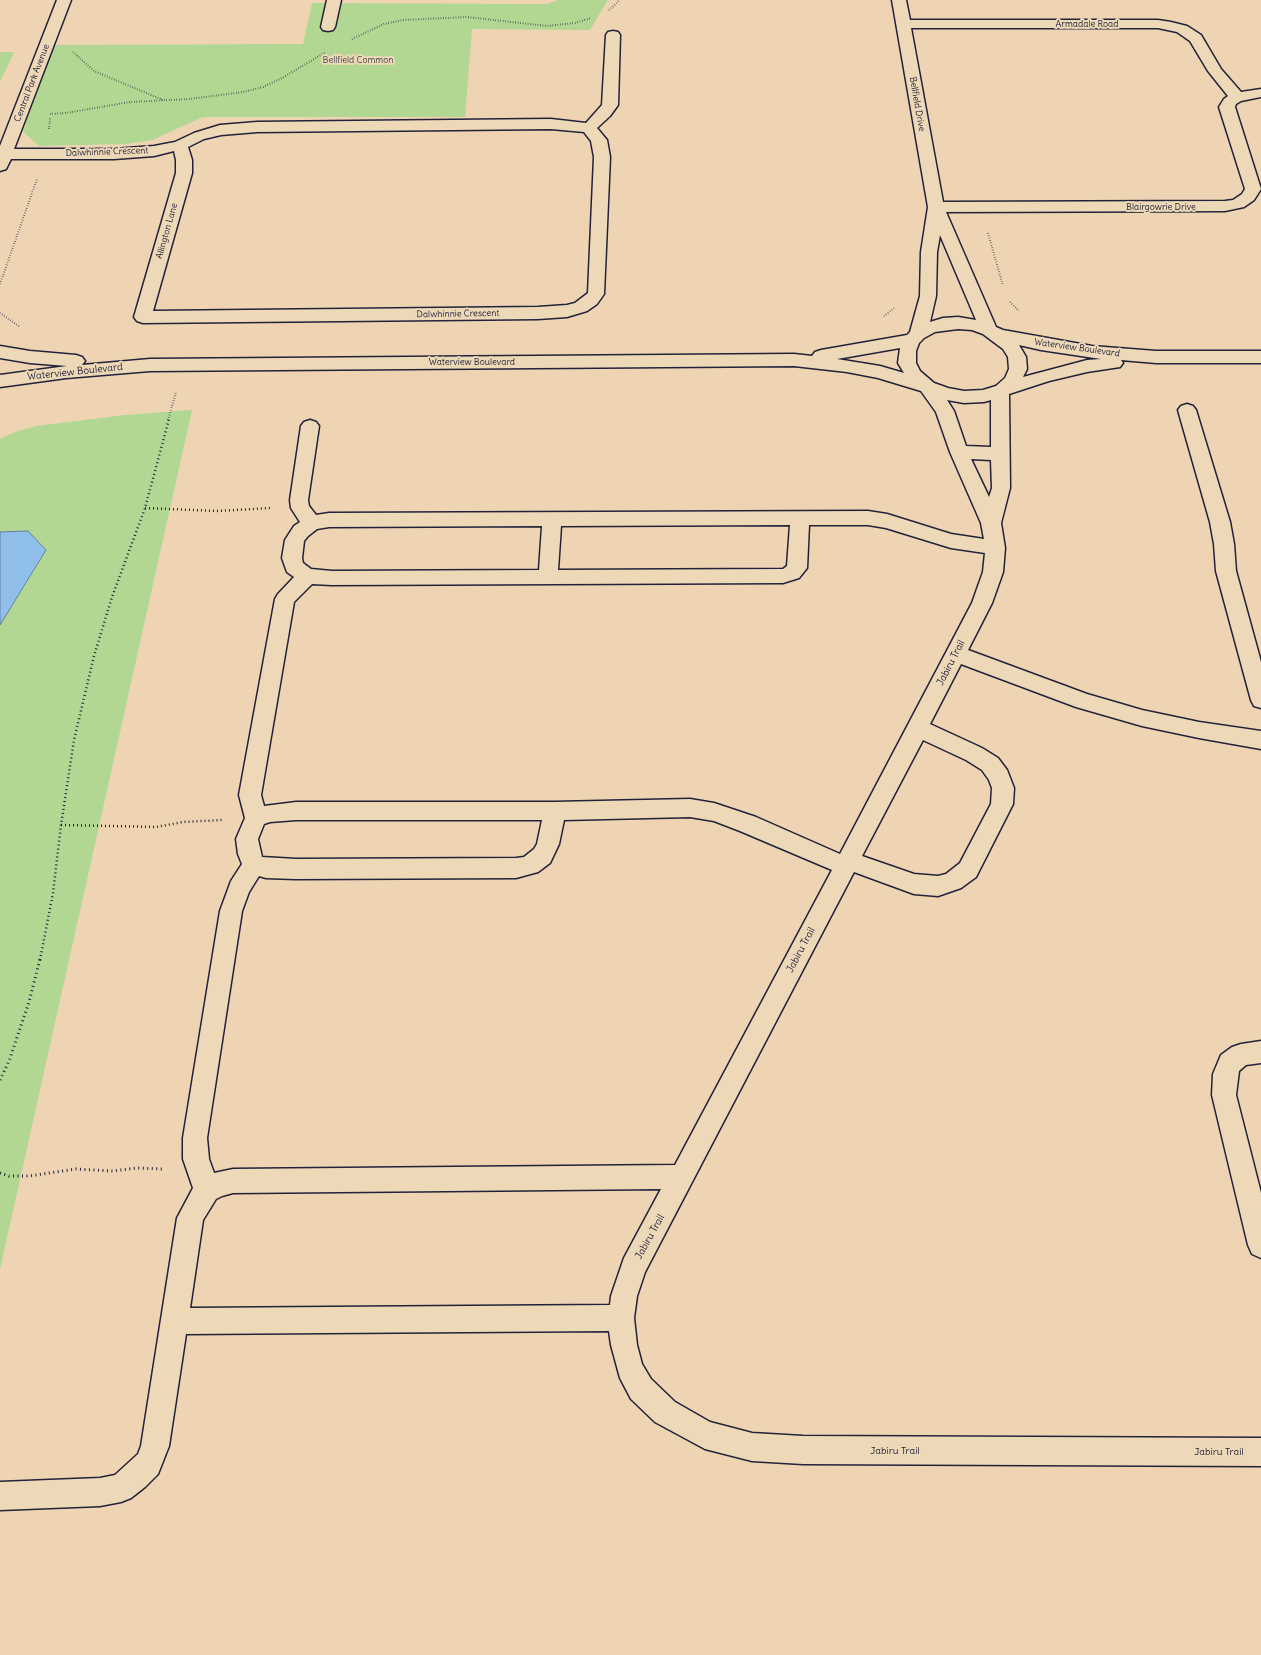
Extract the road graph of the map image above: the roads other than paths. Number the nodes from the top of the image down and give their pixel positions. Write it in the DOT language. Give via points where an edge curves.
graph roads {
  1 [pos="64,0"];
  2 [pos="334,0"];
  3 [pos="899,0"];
  4 [pos="903,24"];
  5 [pos="328,27"];
  6 [pos="613,35"];
  7 [pos="1261,93"];
  8 [pos="1237,97"];
  9 [pos="589,128"];
  10 [pos="180,145"];
  11 [pos="2,160"];
  12 [pos="936,207"];
  13 [pos="144,317"];
  14 [pos="993,332"];
  15 [pos="915,337"];
  16 [pos="0,352"];
  17 [pos="1156,357"];
  18 [pos="1261,357"];
  19 [pos="794,360"];
  20 [pos="150,365"];
  21 [pos="0,381"];
  22 [pos="927,386"];
  23 [pos="1001,390"];
  24 [pos="1187,410"];
  25 [pos="310,426"];
  26 [pos="959,452"];
  27 [pos="1000,454"];
  28 [pos="800,518"];
  29 [pos="552,519"];
  30 [pos="312,523"];
  31 [pos="992,523"];
  32 [pos="995,548"];
  33 [pos="307,576"];
  34 [pos="548,577"];
  35 [pos="956,654"];
  36 [pos="1261,700"];
  37 [pos="918,728"];
  38 [pos="1261,740"];
  39 [pos="555,811"];
  40 [pos="256,818"];
  41 [pos="847,863"];
  42 [pos="254,865"];
  43 [pos="1261,1052"];
  44 [pos="682,1177"];
  45 [pos="204,1181"];
  46 [pos="1261,1245"];
  47 [pos="621,1318"];
  48 [pos="175,1321"];
  49 [pos="1261,1452"];
  50 [pos="0,1496"];
  1 -- 11 [label="street, Central Park Avenue"];
  2 -- 5 [label="street"];
  3 -- 4 [label="street, Bellfield Drive"];
  4 -- 8 [label="street, Armadale Road" via="1170,26 1182,29 1196,38 1215,71"];
  4 -- 12 [label="street, Bellfield Drive"];
  6 -- 9 [label="street" via="610,105 605,114"];
  7 -- 8 [label="street"];
  8 -- 12 [label="street, Blairgowrie Drive" via="1227,106 1253,189 1248,197 1238,204"];
  9 -- 10 [label="street, Dalwhinnie Crescent" via="551,124 257,127 220,130"];
  9 -- 13 [label="street, Dalwhinnie Crescent" via="600,140 602,157 598,283 596,294 581,307 567,311 538,313"];
  10 -- 11 [label="street, Dalwhinnie Crescent" via="135,153"];
  10 -- 13 [label="street, Allington Lane" via="184,173"];
  12 -- 14 [label="street, Bellfield Drive"];
  12 -- 15 [label="street, Bellfield Drive" via="929,252 928,296"];
  14 -- 15 [label="street" via="974,325 951,324 929,328"];
  14 -- 17 [label="street, Waterview Boulevard" via="1041,344 1092,352"];
  14 -- 23 [label="street" via="1010,345 1017,357 1018,369 1012,381"];
  15 -- 19 [label="street, Waterview Boulevard"];
  15 -- 22 [label="street" via="907,351 907,363 914,375"];
  16 -- 20 [label="street, Waterview Boulevard" via="51,359"];
  17 -- 18 [label="street, Waterview Boulevard"];
  17 -- 23 [label="street, Waterview Boulevard" via="1087,366"];
  19 -- 20 [label="street, Waterview Boulevard"];
  19 -- 22 [label="street, Waterview Boulevard" via="880,372"];
  20 -- 21 [label="street, Waterview Boulevard"];
  22 -- 23 [label="street" via="945,394 964,398 984,396"];
  22 -- 26 [label="street, Jabiru Trail" via="945,411"];
  23 -- 27 [label="street, Jabiru Trail"];
  24 -- 36 [label="street" via="1220,522 1227,577"];
  25 -- 30 [label="street" via="299,500 300,508"];
  26 -- 27 [label="street"];
  26 -- 31 [label="street, Jabiru Trail"];
  27 -- 31 [label="street, Jabiru Trail" via="1001,488"];
  28 -- 29 [label="street"];
  28 -- 32 [label="street" via="887,520 951,541"];
  28 -- 34 [label="street" via="797,568 783,576"];
  29 -- 30 [label="street" via="330,520"];
  29 -- 34 [label="street"];
  30 -- 33 [label="street" via="301,531 295,540 292,558 294,567"];
  31 -- 32 [label="street, Jabiru Trail"];
  32 -- 35 [label="street, Jabiru Trail" via="994,572 987,593"];
  33 -- 34 [label="street"];
  33 -- 40 [label="street" via="285,599 250,795"];
  35 -- 37 [label="street, Jabiru Trail"];
  35 -- 38 [label="street" via="1083,701 1142,718"];
  37 -- 41 [label="street, Jabiru Trail"];
  37 -- 41 [label="street" via="974,754 990,764 999,776 1003,788 1002,804 968,870 953,881 938,886 914,884"];
  39 -- 40 [label="street" via="296,811 269,813"];
  39 -- 41 [label="street" via="690,808 714,812"];
  39 -- 42 [label="street" via="548,844 542,856 530,865 516,868 296,869"];
  40 -- 42 [label="street" via="246,839"];
  41 -- 44 [label="street, Jabiru Trail"];
  42 -- 45 [label="street" via="239,888 231,911 195,1138 196,1160"];
  43 -- 46 [label="street" via="1241,1055 1230,1063 1225,1074 1224,1088"];
  44 -- 45 [label="street" via="233,1181 218,1184"];
  44 -- 47 [label="street, Jabiru Trail" via="633,1268 624,1296"];
  45 -- 48 [label="street" via="199,1201 190,1218"];
  47 -- 48 [label="street"];
  47 -- 49 [label="street, Jabiru Trail" via="630,1368 641,1389 665,1412 704,1435 752,1447 804,1450"];
  48 -- 50 [label="street" via="155,1446 148,1464 122,1488 100,1492"];
}
